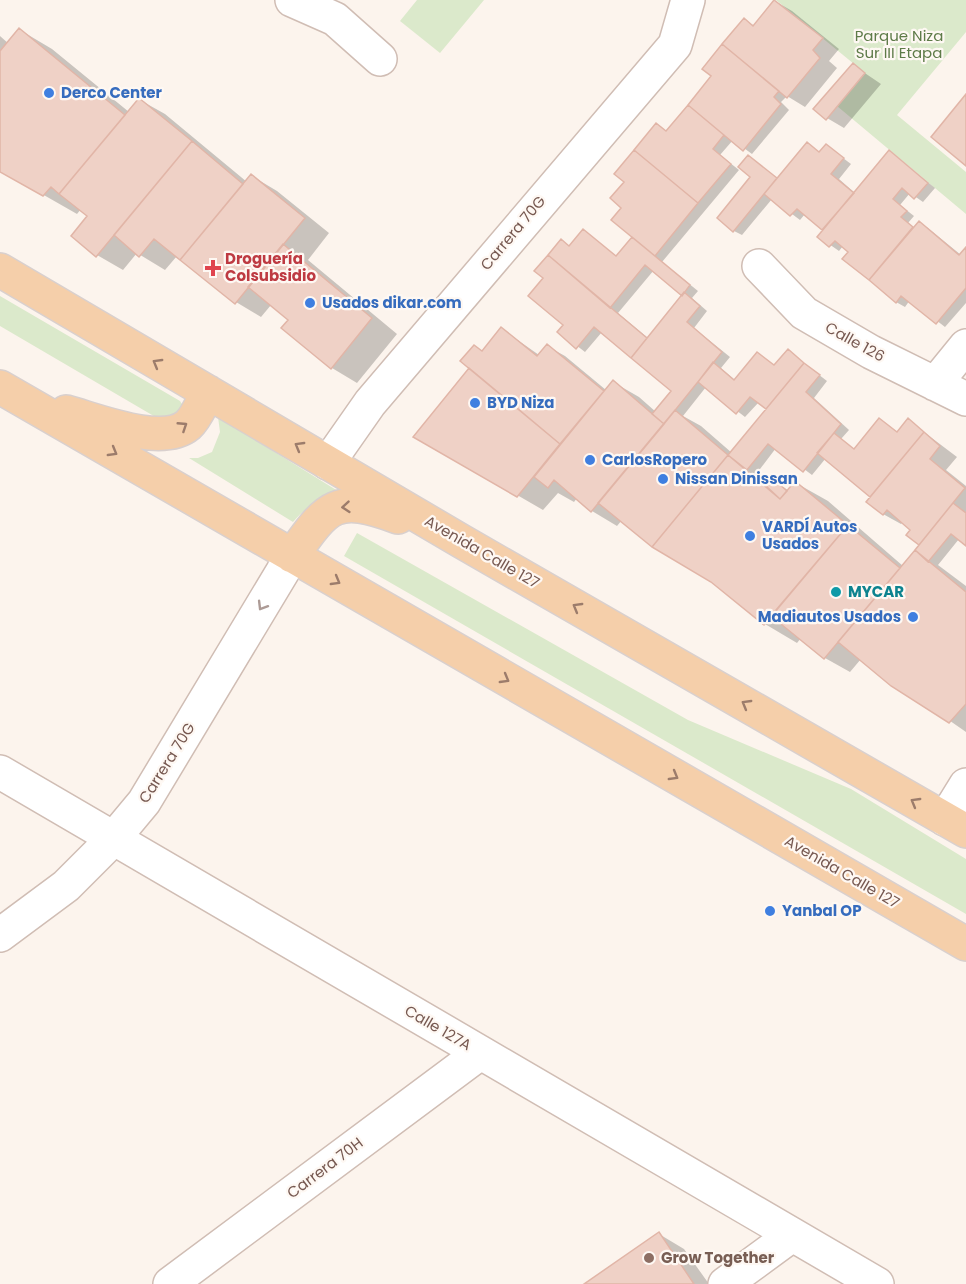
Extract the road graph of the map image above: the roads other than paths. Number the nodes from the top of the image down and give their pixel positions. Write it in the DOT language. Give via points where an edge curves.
graph roads {
  1 [pos="292,0"];
  2 [pos="688,0"];
  3 [pos="381,59"];
  4 [pos="759,266"];
  5 [pos="0,270"];
  6 [pos="966,346"];
  7 [pos="935,384"];
  8 [pos="208,392"];
  9 [pos="13,394"];
  10 [pos="966,399"];
  11 [pos="328,463"];
  12 [pos="461,541"];
  13 [pos="292,556"];
  14 [pos="0,772"];
  15 [pos="966,785"];
  16 [pos="956,825"];
  17 [pos="114,838"];
  18 [pos="0,935"];
  19 [pos="966,944"];
  20 [pos="480,1053"];
  21 [pos="792,1235"];
  22 [pos="170,1284"];
  23 [pos="725,1284"];
  24 [pos="877,1284"];
  1 -- 3 [label="street" via="335,19"];
  2 -- 11 [label="street, Carrera 70G" via="675,45 369,404"];
  4 -- 7 [label="street, Calle 126" via="804,313"];
  8 -- 5 [label="main road, Avenida Calle 127, one-way"];
  6 -- 7 [label="street"];
  7 -- 10 [label="street, Calle 126"];
  9 -- 8 [label="main road, one-way" via="140,431 164,434 190,423"];
  11 -- 8 [label="main road, Avenida Calle 127, one-way"];
  9 -- 13 [label="main road, Avenida Calle 127, one-way"];
  11 -- 12 [label="main road, Avenida Calle 127"];
  12 -- 13 [label="main road, one-way" via="381,511 335,507 320,516"];
  16 -- 12 [label="main road, Avenida Calle 127, one-way"];
  13 -- 17 [label="street, Carrera 70G, one-way" via="144,802"];
  13 -- 19 [label="main road, Avenida Calle 127, one-way"];
  14 -- 17 [label="street, Calle 127A"];
  15 -- 16 [label="street"];
  17 -- 18 [label="street, Carrera 70G" via="66,886"];
  17 -- 20 [label="street, Calle 127A"];
  20 -- 21 [label="street, Calle 127A"];
  20 -- 22 [label="street, Carrera 70H"];
  21 -- 23 [label="street"];
  21 -- 24 [label="street, Calle 127A"];
}
